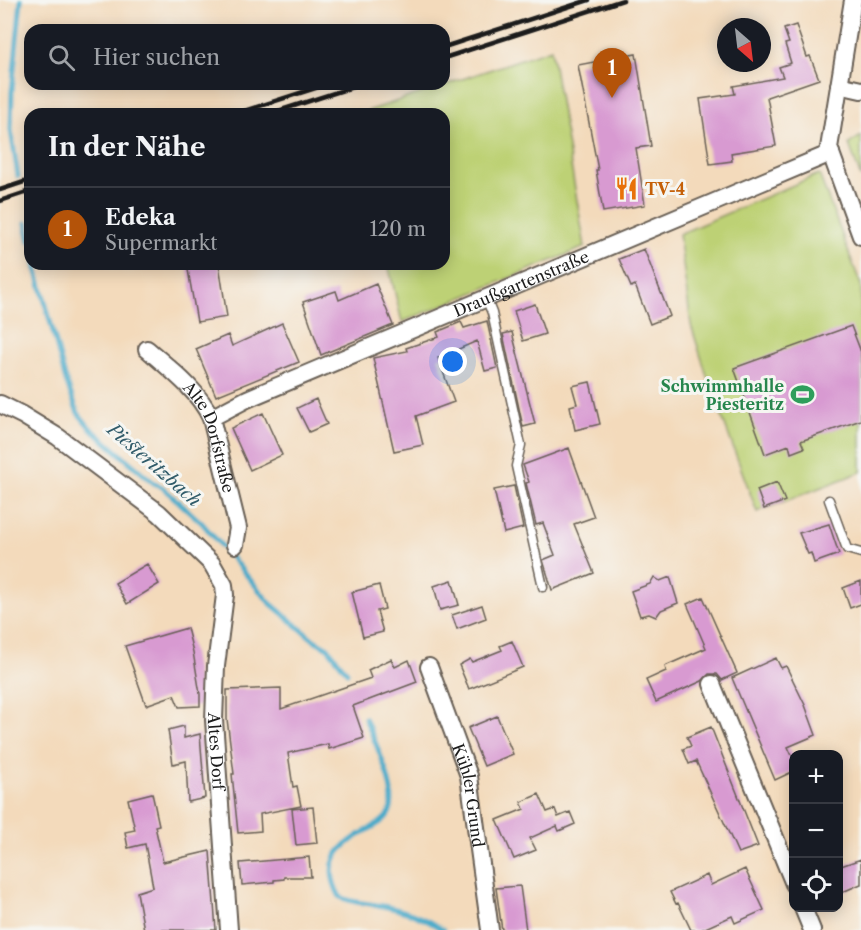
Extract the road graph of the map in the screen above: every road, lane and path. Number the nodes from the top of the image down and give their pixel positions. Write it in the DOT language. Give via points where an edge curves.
graph roads {
  1 [pos="854,0"];
  2 [pos="838,85"];
  3 [pos="861,90"];
  4 [pos="831,153"];
  5 [pos="861,236"];
  6 [pos="486,298"];
  7 [pos="147,349"];
  8 [pos="0,404"];
  9 [pos="212,418"];
  10 [pos="829,500"];
  11 [pos="235,545"];
  12 [pos="861,553"];
  13 [pos="543,586"];
  14 [pos="429,667"];
  15 [pos="712,684"];
  16 [pos="789,872"];
  17 [pos="805,912"];
  18 [pos="229,930"];
  19 [pos="490,930"];
  20 [pos="812,930"];
  1 -- 2 [label="street"];
  2 -- 3 [label="street"];
  2 -- 4 [label="street" via="829,141"];
  4 -- 5 [label="street"];
  4 -- 6 [label="street, Draußgartenstraße"];
  6 -- 9 [label="street, Draußgartenstraße" via="247,399"];
  6 -- 13 [label="lane" via="521,445 516,466"];
  7 -- 9 [label="street, Alte Dorfstraße" via="206,405"];
  8 -- 18 [label="street, Altes Dorf" via="37,423 126,487 186,538 219,573 225,595 214,720"];
  9 -- 11 [label="street, Alte Dorfstraße" via="238,528"];
  10 -- 12 [label="lane" via="847,549"];
  14 -- 19 [label="street, Kühler Grund" via="469,776"];
  15 -- 16 [label="street"];
  17 -- 20 [label="street"];
}
